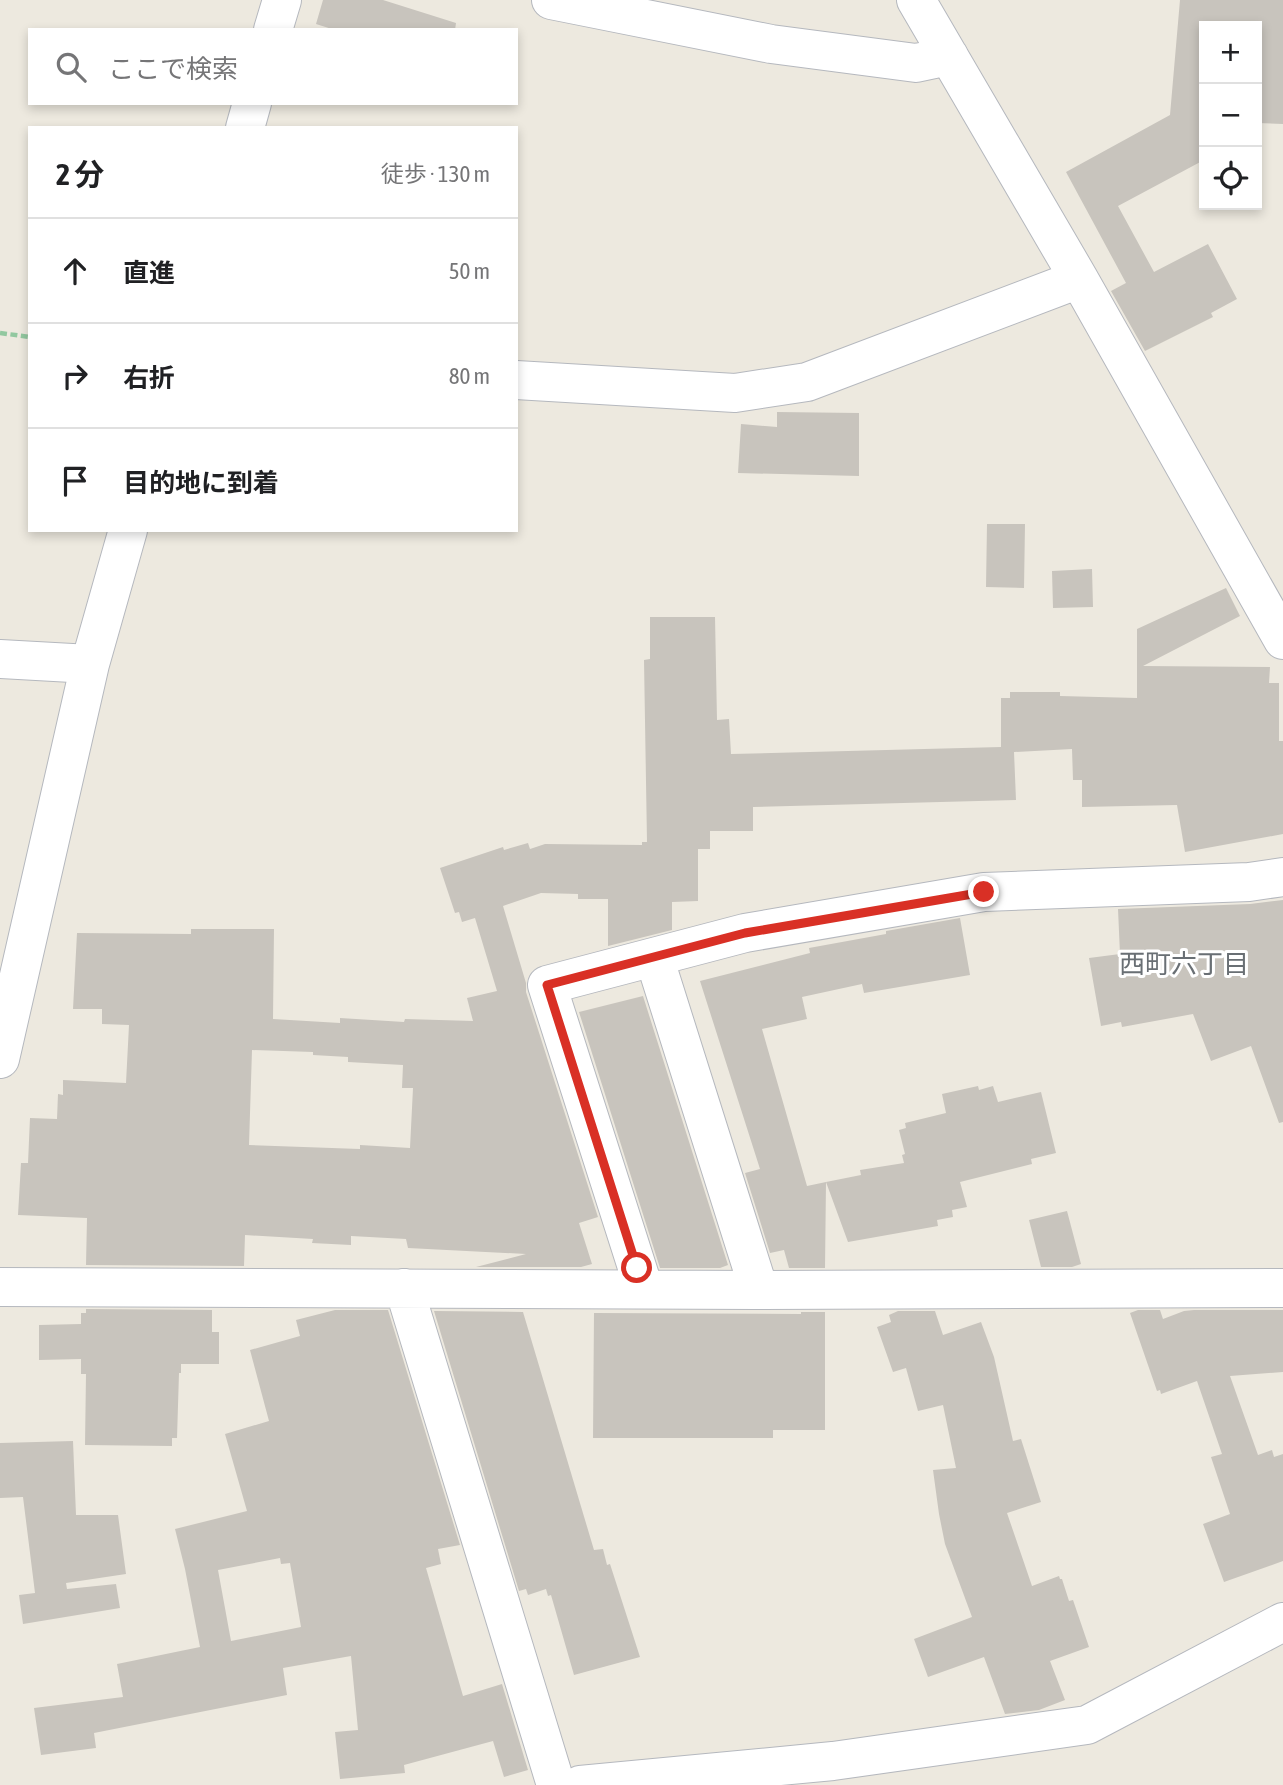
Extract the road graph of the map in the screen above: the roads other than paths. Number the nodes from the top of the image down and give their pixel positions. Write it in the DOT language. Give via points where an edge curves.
graph roads {
  1 [pos="282,0"];
  2 [pos="551,0"];
  3 [pos="916,0"];
  4 [pos="274,28"];
  5 [pos="949,56"];
  6 [pos="251,105"];
  7 [pos="246,126"];
  8 [pos="1079,279"];
  9 [pos="518,380"];
  10 [pos="127,532"];
  11 [pos="1283,640"];
  12 [pos="0,659"];
  13 [pos="90,664"];
  14 [pos="1283,877"];
  15 [pos="654,957"];
  16 [pos="0,1059"];
  17 [pos="0,1287"];
  18 [pos="404,1288"];
  19 [pos="644,1289"];
  20 [pos="1283,1289"];
  21 [pos="759,1290"];
  22 [pos="1283,1622"];
  23 [pos="838,1773"];
  24 [pos="556,1785"];
  25 [pos="580,1785"];
  1 -- 4 [label="street"];
  2 -- 5 [label="street" via="771,44 916,63"];
  3 -- 5 [label="street"];
  5 -- 8 [label="street"];
  6 -- 7 [label="street"];
  8 -- 9 [label="street" via="807,382 735,393"];
  8 -- 11 [label="street"];
  10 -- 13 [label="street"];
  12 -- 13 [label="street"];
  13 -- 16 [label="street"];
  14 -- 15 [label="street" via="984,892 745,933"];
  15 -- 19 [label="street" via="547,985"];
  15 -- 21 [label="street"];
  17 -- 18 [label="street"];
  18 -- 19 [label="street"];
  18 -- 24 [label="street"];
  19 -- 21 [label="street"];
  20 -- 21 [label="street"];
  22 -- 23 [label="street" via="1087,1725"];
  23 -- 25 [label="street"];
}
